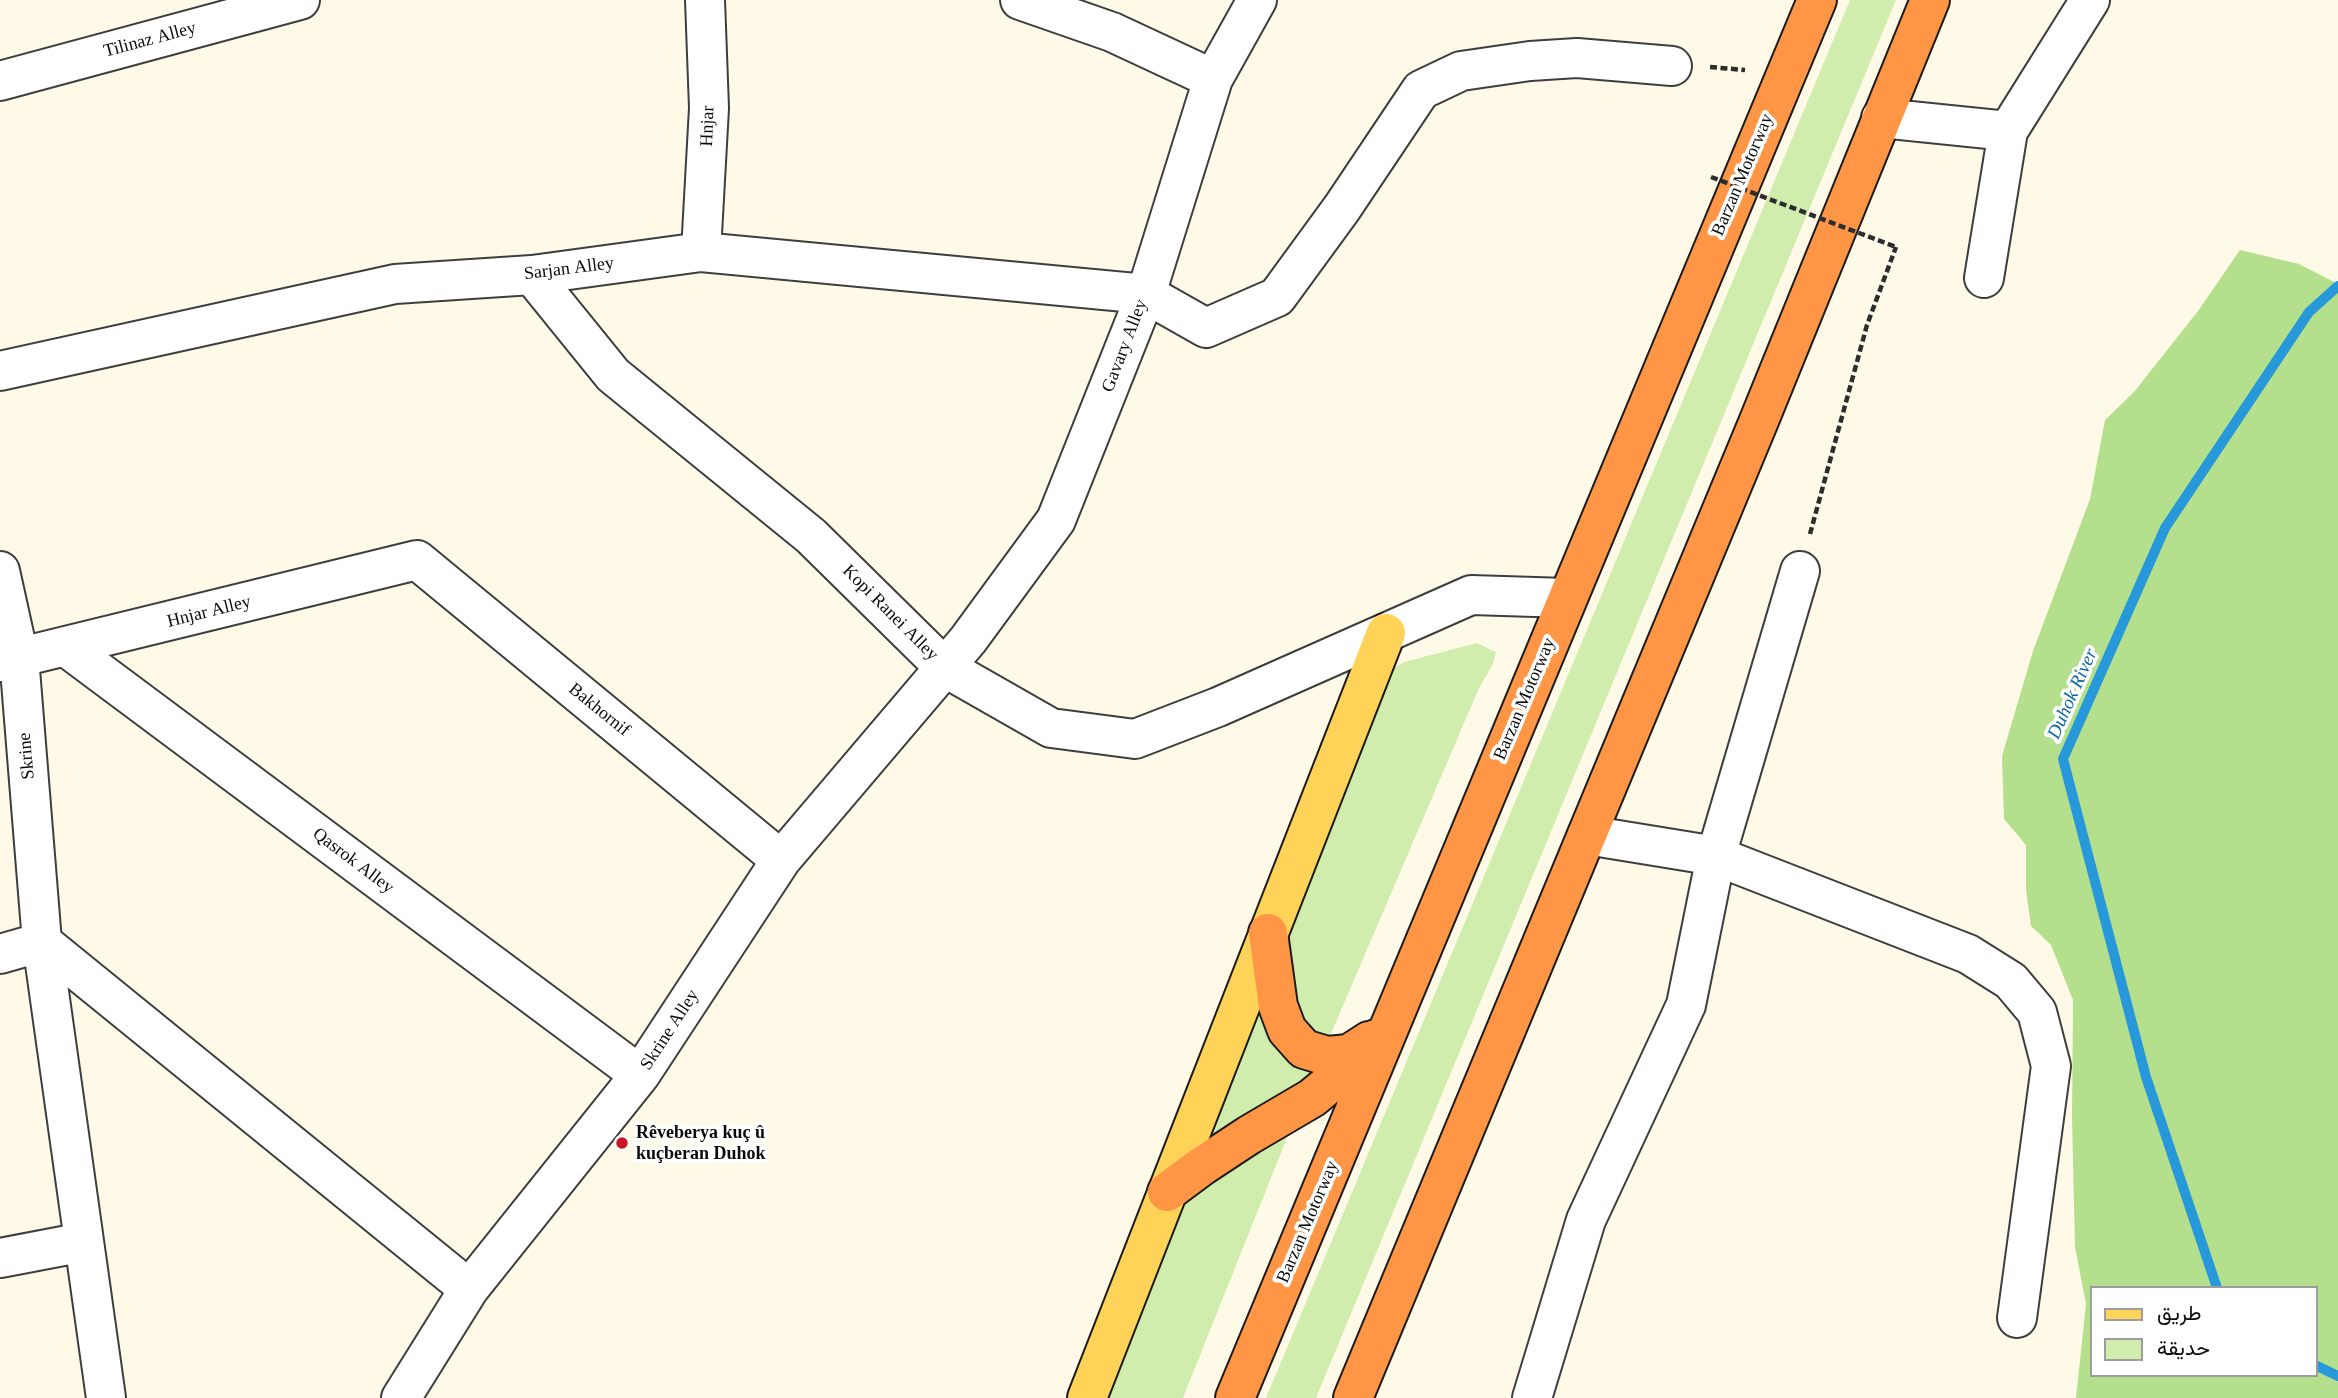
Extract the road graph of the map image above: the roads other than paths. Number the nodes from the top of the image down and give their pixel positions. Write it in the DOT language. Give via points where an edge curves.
graph roads {
  1 [pos="300,0"];
  2 [pos="705,0"];
  3 [pos="1020,0"];
  4 [pos="1257,0"];
  5 [pos="1817,0"];
  6 [pos="1930,0"];
  7 [pos="2090,0"];
  8 [pos="1672,66"];
  9 [pos="1213,79"];
  10 [pos="0,80"];
  11 [pos="1881,118"];
  12 [pos="2008,131"];
  13 [pos="701,252"];
  14 [pos="532,275"];
  15 [pos="1983,278"];
  16 [pos="1146,294"];
  17 [pos="0,371"];
  18 [pos="417,560"];
  19 [pos="1800,570"];
  20 [pos="0,571"];
  21 [pos="1567,598"];
  22 [pos="1386,633"];
  23 [pos="66,647"];
  24 [pos="9,660"];
  25 [pos="944,667"];
  26 [pos="1587,835"];
  27 [pos="1716,856"];
  28 [pos="781,860"];
  29 [pos="1269,933"];
  30 [pos="42,942"];
  31 [pos="0,954"];
  32 [pos="1390,1025"];
  33 [pos="640,1075"];
  34 [pos="1167,1192"];
  35 [pos="84,1242"];
  36 [pos="0,1258"];
  37 [pos="469,1289"];
  38 [pos="2017,1318"];
  39 [pos="106,1398"];
  40 [pos="401,1398"];
  41 [pos="1087,1398"];
  42 [pos="1235,1398"];
  43 [pos="1353,1398"];
  44 [pos="1532,1398"];
  1 -- 10 [label="street, Tilinaz Alley"];
  2 -- 13 [label="street, Hnjar" via="709,108"];
  3 -- 9 [label="street" via="1112,32"];
  4 -- 9 [label="street, Gavary Alley"];
  5 -- 21 [label="highway, Barzan Motorway"];
  6 -- 11 [label="highway"];
  7 -- 12 [label="street"];
  8 -- 16 [label="street" via="1577,58 1461,71 1421,90 1277,296 1206,328"];
  9 -- 16 [label="street, Gavary Alley"];
  11 -- 12 [label="street"];
  11 -- 26 [label="highway"];
  12 -- 15 [label="street"];
  13 -- 14 [label="street, Sarjan Alley"];
  13 -- 16 [label="street, Sarjan Alley"];
  14 -- 17 [label="street, Sarjan Alley" via="394,284"];
  14 -- 25 [label="street, Kopi Ranei Alley" via="613,375 811,536"];
  16 -- 25 [label="street, Gavary Alley" via="1056,520"];
  18 -- 23 [label="street, Hnjar Alley"];
  18 -- 28 [label="street, Bakhornif"];
  19 -- 27 [label="street"];
  20 -- 24 [label="street, Skrine"];
  21 -- 22 [label="street, Kopi Ranei Alley" via="1471,595"];
  21 -- 32 [label="highway, Barzan Motorway"];
  22 -- 25 [label="street, Kopi Ranei Alley" via="1135,738 1051,728"];
  22 -- 29 [label="main road"];
  23 -- 24 [label="street, Hnjar Alley"];
  23 -- 33 [label="street, Qasrok Alley"];
  24 -- 30 [label="street, Skrine"];
  25 -- 28 [label="street, Skrine Alley"];
  26 -- 27 [label="street"];
  26 -- 43 [label="highway"];
  27 -- 38 [label="street" via="1968,954 2011,981 2037,1012 2052,1066"];
  27 -- 44 [label="street" via="1686,1005 1587,1220"];
  28 -- 33 [label="street, Skrine Alley"];
  29 -- 32 [label="highway" via="1278,1006 1287,1030 1304,1049 1327,1056 1349,1054"];
  29 -- 34 [label="main road"];
  30 -- 31 [label="street"];
  30 -- 35 [label="street, Skrine"];
  30 -- 37 [label="street"];
  32 -- 34 [label="highway" via="1312,1098 1225,1150"];
  32 -- 42 [label="highway, Barzan Motorway"];
  33 -- 37 [label="street, Skrine Alley"];
  34 -- 41 [label="main road"];
  35 -- 36 [label="street"];
  35 -- 39 [label="street, Skrine"];
  37 -- 40 [label="street, Skrine Alley"];
}
